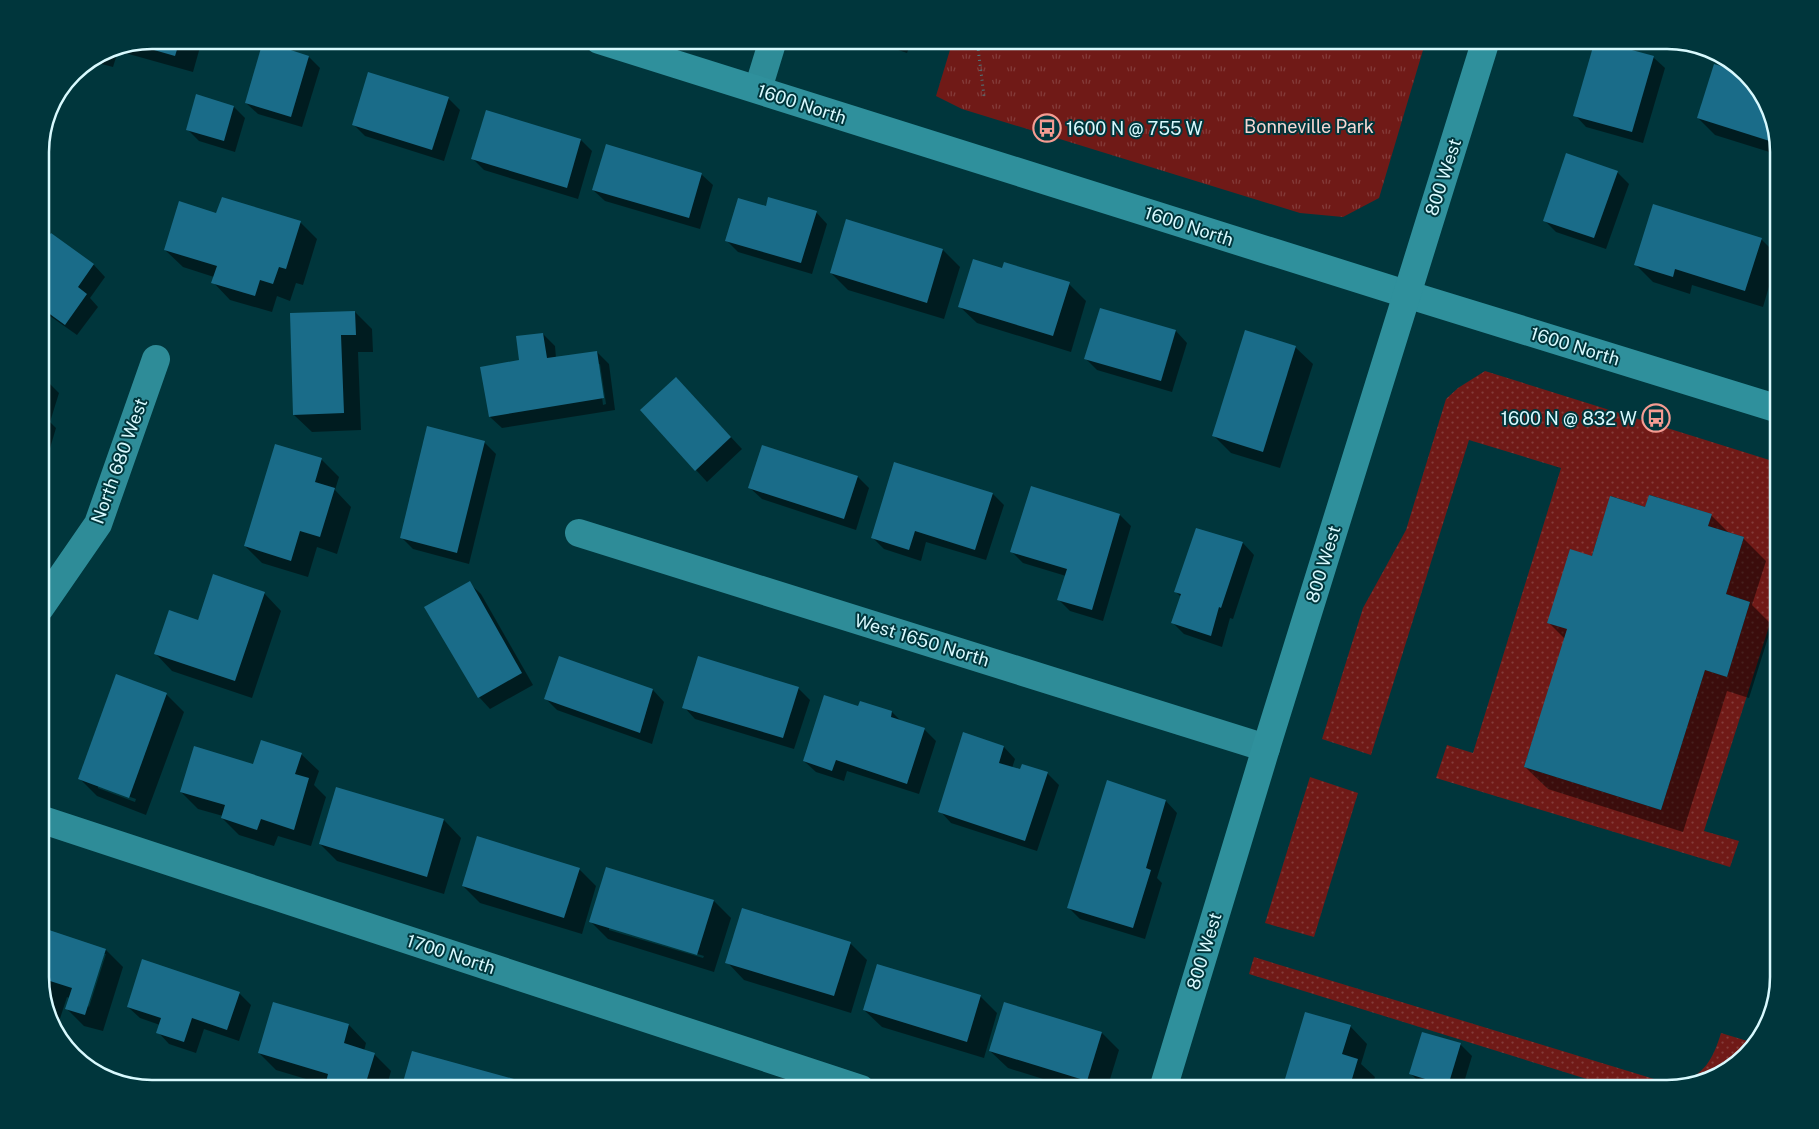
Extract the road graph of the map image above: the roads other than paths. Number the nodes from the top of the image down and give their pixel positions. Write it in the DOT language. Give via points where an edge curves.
graph roads {
  1 [pos="628,49"];
  2 [pos="770,49"];
  3 [pos="1483,49"];
  4 [pos="758,89"];
  5 [pos="1406,294"];
  6 [pos="156,359"];
  7 [pos="1770,406"];
  8 [pos="579,533"];
  9 [pos="49,595"];
  10 [pos="1266,748"];
  11 [pos="49,822"];
  12 [pos="834,1080"];
  13 [pos="1166,1080"];
  1 -- 4 [label="main road, 1600 North"];
  2 -- 4 [label="street"];
  3 -- 5 [label="main road, 800 West"];
  4 -- 5 [label="main road, 1600 North"];
  5 -- 7 [label="main road, 1600 North"];
  5 -- 10 [label="main road, 800 West"];
  6 -- 9 [label="street, North 680 West" via="98,524"];
  8 -- 10 [label="street, West 1650 North"];
  10 -- 13 [label="main road, 800 West"];
  11 -- 12 [label="street, 1700 North"];
}
